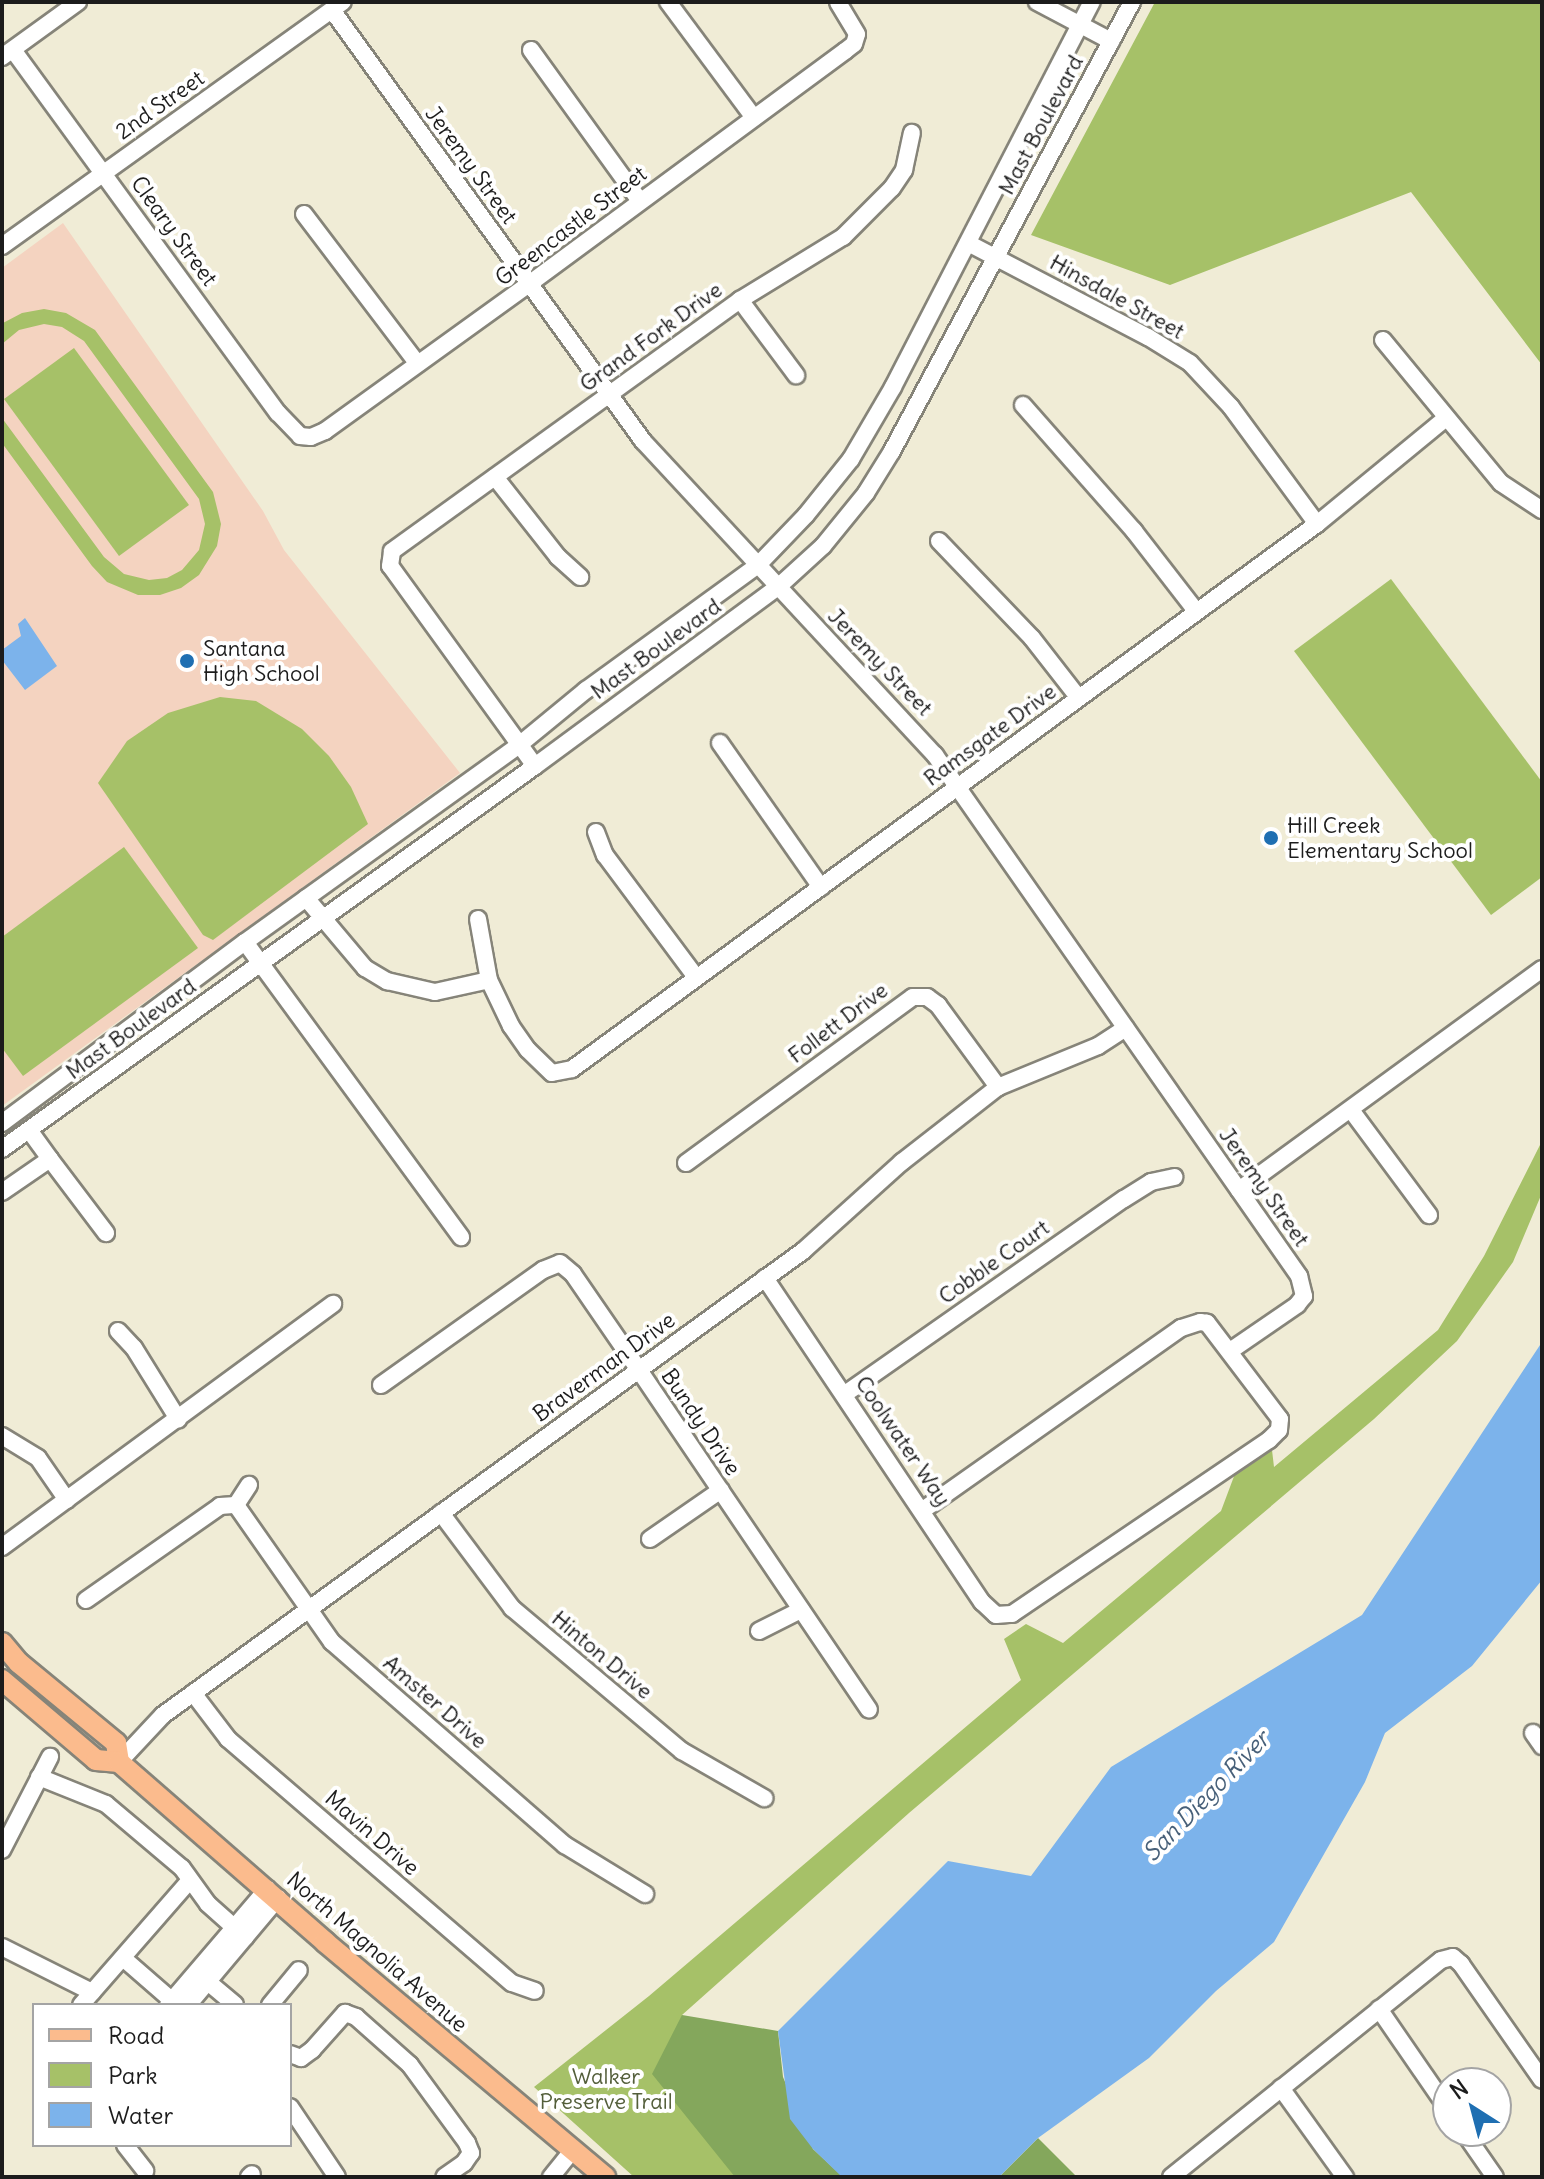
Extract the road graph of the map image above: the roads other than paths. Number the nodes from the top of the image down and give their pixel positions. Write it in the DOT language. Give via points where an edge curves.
graph roads {
  1 [pos="78,2"];
  2 [pos="668,2"];
  3 [pos="838,2"];
  4 [pos="1037,2"];
  5 [pos="1092,2"];
  6 [pos="1132,2"];
  7 [pos="338,6"];
  8 [pos="1080,25"];
  9 [pos="1111,41"];
  10 [pos="531,50"];
  11 [pos="7,54"];
  12 [pos="754,118"];
  13 [pos="912,133"];
  14 [pos="104,172"];
  15 [pos="640,201"];
  16 [pos="304,214"];
  17 [pos="968,243"];
  18 [pos="2,246"];
  19 [pos="995,257"];
  20 [pos="529,284"];
  21 [pos="740,300"];
  22 [pos="1383,340"];
  23 [pos="418,364"];
  24 [pos="796,375"];
  25 [pos="608,395"];
  26 [pos="1023,405"];
  27 [pos="1446,418"];
  28 [pos="300,436"];
  29 [pos="495,477"];
  30 [pos="1542,510"];
  31 [pos="1317,524"];
  32 [pos="939,541"];
  33 [pos="758,565"];
  34 [pos="580,577"];
  35 [pos="778,587"];
  36 [pos="1196,611"];
  37 [pos="1078,697"];
  38 [pos="720,743"];
  39 [pos="519,745"];
  40 [pos="535,766"];
  41 [pos="958,786"];
  42 [pos="596,832"];
  43 [pos="821,887"];
  44 [pos="306,898"];
  45 [pos="324,918"];
  46 [pos="478,919"];
  47 [pos="245,942"];
  48 [pos="260,962"];
  49 [pos="1542,969"];
  50 [pos="696,977"];
  51 [pos="489,980"];
  52 [pos="1126,1028"];
  53 [pos="998,1087"];
  54 [pos="1351,1110"];
  55 [pos="2,1123"];
  56 [pos="29,1130"];
  57 [pos="2,1149"];
  58 [pos="50,1159"];
  59 [pos="686,1163"];
  60 [pos="1174,1177"];
  61 [pos="1239,1190"];
  62 [pos="2,1192"];
  63 [pos="1429,1215"];
  64 [pos="106,1233"];
  65 [pos="461,1237"];
  66 [pos="765,1278"];
  67 [pos="333,1304"];
  68 [pos="118,1331"];
  69 [pos="1230,1351"];
  70 [pos="639,1370"];
  71 [pos="381,1385"];
  72 [pos="845,1394"];
  73 [pos="178,1419"];
  74 [pos="2,1436"];
  75 [pos="249,1485"];
  76 [pos="721,1490"];
  77 [pos="67,1500"];
  78 [pos="236,1505"];
  79 [pos="923,1510"];
  80 [pos="441,1513"];
  81 [pos="650,1539"];
  82 [pos="2,1547"];
  83 [pos="86,1600"];
  84 [pos="308,1608"];
  85 [pos="801,1610"];
  86 [pos="759,1631"];
  87 [pos="2,1643"];
  88 [pos="10,1659"];
  89 [pos="2,1680"];
  90 [pos="193,1693"];
  91 [pos="869,1710"];
  92 [pos="50,1757"];
  93 [pos="119,1762"];
  94 [pos="39,1777"];
  95 [pos="764,1798"];
  96 [pos="2,1850"];
  97 [pos="189,1881"];
  98 [pos="272,1894"];
  99 [pos="645,1894"];
  100 [pos="240,1932"];
  101 [pos="2,1947"];
  102 [pos="123,1958"];
  103 [pos="299,1970"];
  104 [pos="208,1982"];
  105 [pos="535,1991"];
  106 [pos="86,1999"];
  107 [pos="175,2003"];
  108 [pos="177,2003"];
  109 [pos="177,2003"];
  110 [pos="233,2003"];
  111 [pos="272,2003"];
  112 [pos="1379,2009"];
  113 [pos="292,2055"];
  114 [pos="1542,2080"];
  115 [pos="1432,2086"];
  116 [pos="1281,2088"];
  117 [pos="292,2110"];
  118 [pos="127,2147"];
  119 [pos="1474,2147"];
  120 [pos="573,2150"];
  121 [pos="145,2171"];
  122 [pos="337,2177"];
  123 [pos="444,2177"];
  124 [pos="551,2177"];
  125 [pos="605,2177"];
  126 [pos="1171,2177"];
  127 [pos="1345,2177"];
  128 [pos="1495,2177"];
  1 -- 11 [label="street"];
  2 -- 12 [label="street"];
  3 -- 12 [label="street, Greencastle Street" via="857,34 854,44"];
  4 -- 8 [label="street"];
  5 -- 8 [label="street, Mast Boulevard"];
  6 -- 9 [label="street, Mast Boulevard"];
  7 -- 14 [label="street, 2nd Street"];
  7 -- 20 [label="street, Jeremy Street"];
  8 -- 9 [label="street"];
  8 -- 17 [label="street, Mast Boulevard"];
  9 -- 19 [label="street, Mast Boulevard"];
  10 -- 15 [label="street"];
  11 -- 14 [label="street, Cleary Street"];
  12 -- 15 [label="street, Greencastle Street"];
  13 -- 21 [label="street, Grand Fork Drive" via="904,170 843,237"];
  14 -- 18 [label="street, 2nd Street"];
  14 -- 28 [label="street, Cleary Street"];
  15 -- 20 [label="street, Greencastle Street"];
  16 -- 23 [label="street"];
  17 -- 19 [label="street, Hinsdale Street"];
  17 -- 33 [label="street, Mast Boulevard" via="851,459"];
  19 -- 31 [label="street, Hinsdale Street" via="1190,363 1231,407"];
  19 -- 35 [label="street, Mast Boulevard" via="866,493 823,546"];
  20 -- 23 [label="street, Greencastle Street"];
  20 -- 25 [label="street, Jeremy Street"];
  21 -- 24 [label="street"];
  21 -- 25 [label="street, Grand Fork Drive"];
  22 -- 27 [label="street"];
  23 -- 28 [label="street, Greencastle Street" via="325,431"];
  25 -- 29 [label="street, Grand Fork Drive"];
  25 -- 33 [label="street, Jeremy Street" via="643,441"];
  26 -- 36 [label="street"];
  27 -- 30 [label="street" via="1501,483"];
  27 -- 31 [label="street, Ramsgate Drive"];
  29 -- 34 [label="street"];
  29 -- 39 [label="street, Grand Fork Drive" via="402,542 392,551 390,566"];
  31 -- 36 [label="street, Ramsgate Drive"];
  32 -- 37 [label="street" via="1032,638"];
  33 -- 35 [label="street, Jeremy Street"];
  33 -- 39 [label="street, Mast Boulevard"];
  35 -- 40 [label="street, Mast Boulevard"];
  35 -- 41 [label="street, Jeremy Street" via="919,735"];
  36 -- 37 [label="street, Ramsgate Drive"];
  37 -- 41 [label="street, Ramsgate Drive"];
  38 -- 43 [label="street"];
  39 -- 40 [label="street"];
  39 -- 44 [label="street, Mast Boulevard"];
  40 -- 45 [label="street, Mast Boulevard"];
  41 -- 43 [label="street, Ramsgate Drive"];
  41 -- 52 [label="street, Jeremy Street"];
  42 -- 50 [label="street" via="605,855"];
  43 -- 50 [label="street, Ramsgate Drive"];
  44 -- 45 [label="street"];
  44 -- 47 [label="street, Mast Boulevard"];
  45 -- 48 [label="street, Mast Boulevard"];
  45 -- 51 [label="street" via="365,968 399,986 448,991"];
  46 -- 51 [label="street"];
  47 -- 48 [label="street"];
  47 -- 55 [label="street, Mast Boulevard"];
  48 -- 56 [label="street, Mast Boulevard"];
  48 -- 65 [label="street"];
  49 -- 54 [label="street"];
  50 -- 51 [label="street, Ramsgate Drive" via="572,1069 552,1073 517,1034"];
  52 -- 53 [label="street, Braverman Drive" via="1098,1046"];
  52 -- 61 [label="street, Jeremy Street"];
  53 -- 59 [label="street, Follett Drive" via="938,1005 927,997 913,997"];
  53 -- 66 [label="street, Braverman Drive"];
  54 -- 61 [label="street"];
  54 -- 63 [label="street"];
  56 -- 57 [label="street, Mast Boulevard"];
  56 -- 58 [label="street"];
  58 -- 62 [label="street"];
  58 -- 64 [label="street"];
  60 -- 72 [label="street, Cobble Court" via="1151,1182 1124,1199"];
  61 -- 69 [label="street, Jeremy Street" via="1293,1267 1304,1296"];
  66 -- 70 [label="street, Braverman Drive"];
  66 -- 72 [label="street, Coolwater Way"];
  67 -- 73 [label="street"];
  68 -- 73 [label="street"];
  69 -- 79 [label="street" via="1207,1323 1181,1328"];
  69 -- 79 [label="street, Coolwater Way" via="1280,1419 1279,1430 1012,1614 996,1615 982,1602"];
  70 -- 71 [label="street, Bundy Drive" via="560,1263"];
  70 -- 76 [label="street, Bundy Drive"];
  70 -- 80 [label="street, Braverman Drive"];
  72 -- 79 [label="street, Coolwater Way"];
  73 -- 77 [label="street"];
  74 -- 77 [label="street" via="38,1458"];
  75 -- 78 [label="street"];
  76 -- 81 [label="street"];
  76 -- 85 [label="street, Bundy Drive"];
  77 -- 82 [label="street"];
  78 -- 83 [label="street" via="220,1506"];
  78 -- 84 [label="street, Amster Drive"];
  80 -- 84 [label="street, Braverman Drive"];
  80 -- 95 [label="street, Hinton Drive" via="512,1608 682,1751"];
  84 -- 90 [label="street, Braverman Drive"];
  84 -- 99 [label="street, Amster Drive" via="332,1642 565,1845"];
  85 -- 86 [label="street"];
  85 -- 91 [label="street, Bundy Drive"];
  87 -- 88 [label="main road, North Magnolia Avenue"];
  88 -- 93 [label="main road, North Magnolia Avenue" via="116,1743"];
  89 -- 93 [label="main road, North Magnolia Avenue" via="96,1760"];
  90 -- 93 [label="street, Braverman Drive" via="163,1715"];
  90 -- 105 [label="street, Mavin Drive" via="238,1747 512,1983"];
  92 -- 94 [label="street"];
  93 -- 98 [label="main road, North Magnolia Avenue"];
  94 -- 96 [label="street"];
  94 -- 97 [label="street" via="106,1804 182,1868"];
  97 -- 100 [label="street"];
  97 -- 102 [label="street"];
  98 -- 100 [label="street"];
  98 -- 120 [label="main road, North Magnolia Avenue"];
  100 -- 104 [label="street"];
  100 -- 108 [label="street"];
  101 -- 106 [label="street"];
  102 -- 106 [label="street"];
  102 -- 107 [label="street"];
  103 -- 111 [label="street"];
  104 -- 109 [label="street"];
  104 -- 110 [label="street"];
  112 -- 114 [label="street" via="1441,1960 1453,1957"];
  112 -- 115 [label="street"];
  112 -- 116 [label="street"];
  113 -- 123 [label="street" via="301,2058 312,2050 345,2013 356,2017 410,2065 467,2143 471,2153"];
  116 -- 126 [label="street"];
  116 -- 127 [label="street"];
  117 -- 122 [label="street"];
  118 -- 121 [label="street"];
  119 -- 128 [label="street"];
  120 -- 124 [label="street"];
  120 -- 125 [label="main road, North Magnolia Avenue"];
}
